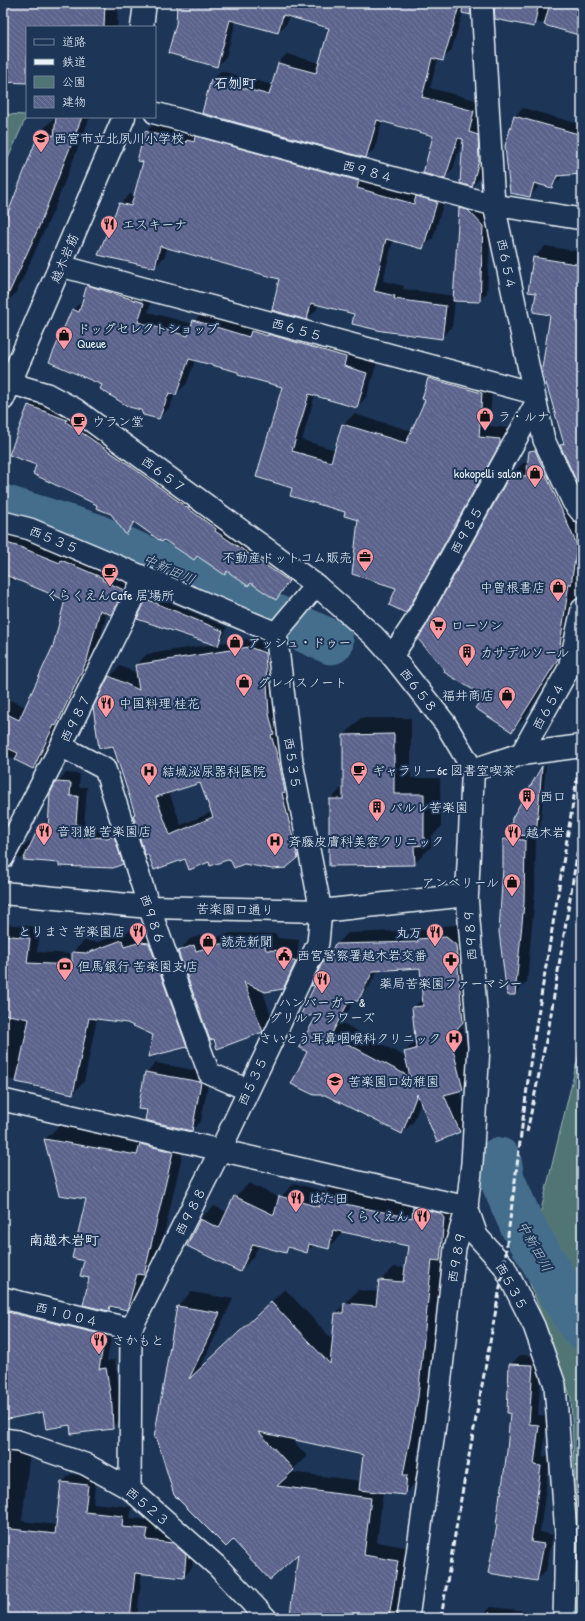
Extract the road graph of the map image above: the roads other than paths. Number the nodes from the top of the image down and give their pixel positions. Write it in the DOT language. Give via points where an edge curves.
graph roads {
  1 [pos="145,3"];
  2 [pos="482,3"];
  3 [pos="142,26"];
  4 [pos="156,113"];
  5 [pos="124,118"];
  6 [pos="494,205"];
  7 [pos="582,219"];
  8 [pos="61,266"];
  9 [pos="5,387"];
  10 [pos="535,398"];
  11 [pos="582,513"];
  12 [pos="3,522"];
  13 [pos="144,576"];
  14 [pos="316,585"];
  15 [pos="582,609"];
  16 [pos="279,630"];
  17 [pos="392,656"];
  18 [pos="61,746"];
  19 [pos="582,746"];
  20 [pos="521,754"];
  21 [pos="473,770"];
  22 [pos="3,858"];
  23 [pos="3,893"];
  24 [pos="467,895"];
  25 [pos="149,907"];
  26 [pos="322,911"];
  27 [pos="248,1090"];
  28 [pos="3,1100"];
  29 [pos="221,1149"];
  30 [pos="467,1207"];
  31 [pos="3,1298"];
  32 [pos="131,1329"];
  33 [pos="3,1439"];
  34 [pos="130,1489"];
  35 [pos="266,1618"];
  36 [pos="408,1618"];
  37 [pos="564,1618"];
  1 -- 3 [label="street"];
  2 -- 6 [label="street, 西６５４"];
  4 -- 6 [label="street, 西９８４"];
  5 -- 8 [label="street, 越木岩筋"];
  6 -- 7 [label="street, 西９８４"];
  6 -- 10 [label="street, 西６５４"];
  8 -- 9 [label="street, 越木岩筋"];
  8 -- 10 [label="street, 西６５５"];
  9 -- 14 [label="street, 西６５７" via="47,394 75,409"];
  10 -- 11 [label="street, 西６５４" via="544,440 573,502"];
  10 -- 17 [label="street, 西９８５" via="416,620"];
  12 -- 13 [label="street, 西５３５" via="30,529"];
  13 -- 16 [label="street, 西５３５"];
  13 -- 18 [label="street, 西９８７"];
  14 -- 16 [label="street"];
  14 -- 17 [label="street, 西６５８" via="374,636"];
  15 -- 20 [label="street, 西６５４" via="569,668"];
  16 -- 26 [label="street, 西５３５" via="292,762"];
  17 -- 21 [label="street, 西６５８" via="445,723"];
  18 -- 22 [label="street, 西９８７"];
  18 -- 25 [label="street, 西９８６" via="105,769"];
  19 -- 20 [label="street"];
  20 -- 21 [label="street"];
  21 -- 24 [label="street"];
  23 -- 25 [label="street, 苦楽園口通り"];
  24 -- 26 [label="street, 苦楽園口通り"];
  24 -- 30 [label="street, 西９８９" via="479,1047"];
  25 -- 26 [label="street, 苦楽園口通り"];
  25 -- 27 [label="street, 西９８６" via="209,1072"];
  26 -- 27 [label="street, 西５３５" via="318,943"];
  27 -- 29 [label="street, 西５３５"];
  28 -- 29 [label="street"];
  29 -- 30 [label="street"];
  29 -- 32 [label="street, 西９８８"];
  30 -- 36 [label="street, 西９８９" via="455,1248 438,1404"];
  30 -- 37 [label="street, 西５３５" via="477,1236 504,1266 534,1326 555,1385 566,1534"];
  31 -- 32 [label="street, 西１００４"];
  32 -- 34 [label="street, 西９８８"];
  33 -- 34 [label="street, 西５２３" via="18,1441 85,1464"];
  34 -- 35 [label="street, 西５２３" via="218,1567"];
}
